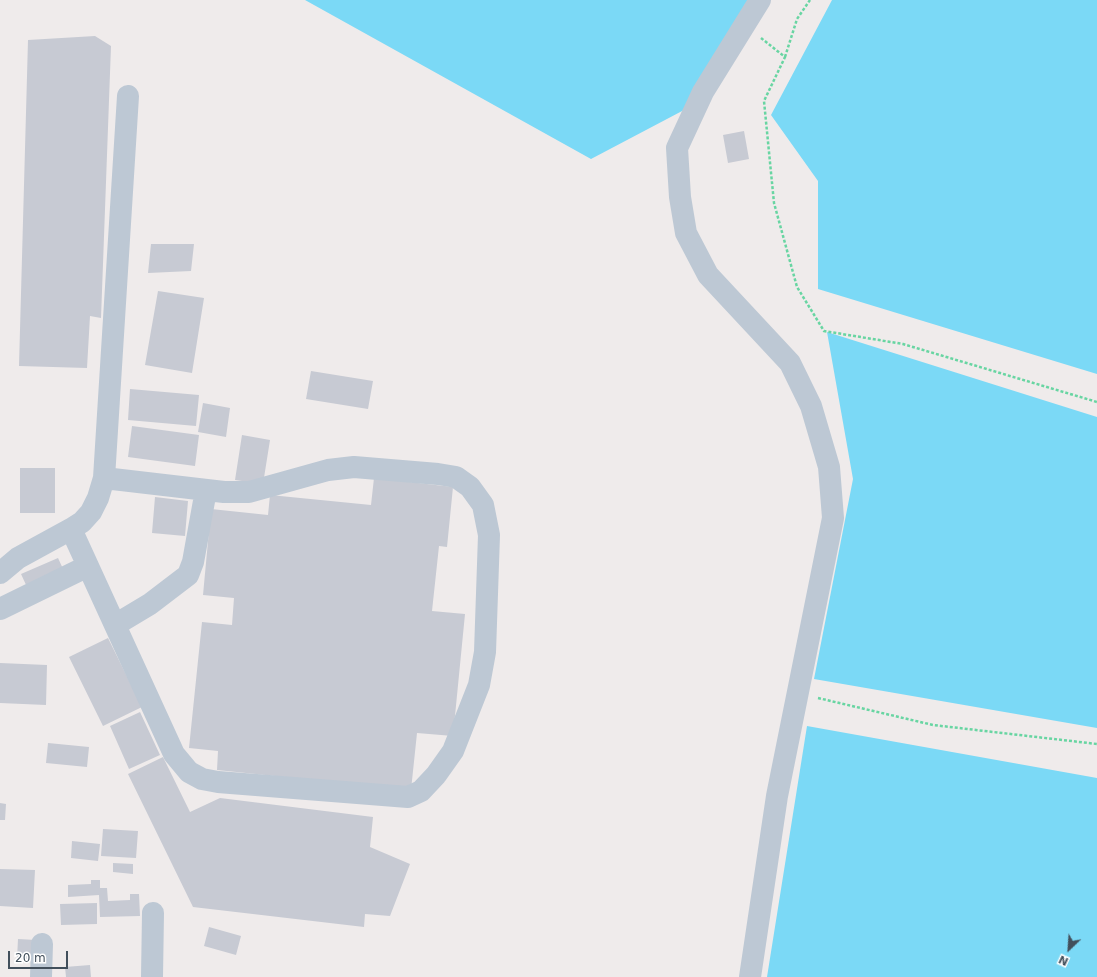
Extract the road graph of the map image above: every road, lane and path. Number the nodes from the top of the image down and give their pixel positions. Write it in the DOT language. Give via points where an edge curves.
graph roads {
  1 [pos="760,0"];
  2 [pos="810,0"];
  3 [pos="745,24"];
  4 [pos="785,56"];
  5 [pos="128,96"];
  6 [pos="1097,402"];
  7 [pos="104,478"];
  8 [pos="206,490"];
  9 [pos="71,529"];
  10 [pos="88,566"];
  11 [pos="0,573"];
  12 [pos="0,609"];
  13 [pos="115,625"];
  14 [pos="798,694"];
  15 [pos="1097,744"];
  16 [pos="153,913"];
  17 [pos="42,944"];
  18 [pos="41,977"];
  19 [pos="152,977"];
  20 [pos="750,977"];
  1 -- 3 [label="street"];
  2 -- 4 [label="path" via="797,19"];
  3 -- 4 [label="path"];
  3 -- 14 [label="street" via="703,92 678,148 680,197 686,233 708,275 790,363 811,406 829,467 833,518"];
  4 -- 6 [label="path" via="764,101 774,203 797,287 824,332 903,344"];
  5 -- 7 [label="street"];
  7 -- 8 [label="street"];
  7 -- 9 [label="street" via="98,498 90,512 82,522"];
  8 -- 13 [label="street" via="193,562 188,575 150,604"];
  8 -- 13 [label="street" via="249,492 328,470 354,467 456,477 470,487 483,505 489,535 485,652 479,685 453,751 421,791 408,797 202,779 189,772 174,754"];
  9 -- 10 [label="street"];
  9 -- 11 [label="street" via="18,558"];
  10 -- 12 [label="street"];
  10 -- 13 [label="street"];
  14 -- 15 [label="path" via="934,725"];
  14 -- 20 [label="street" via="777,796"];
  16 -- 19 [label="street"];
  17 -- 18 [label="street"];
}
